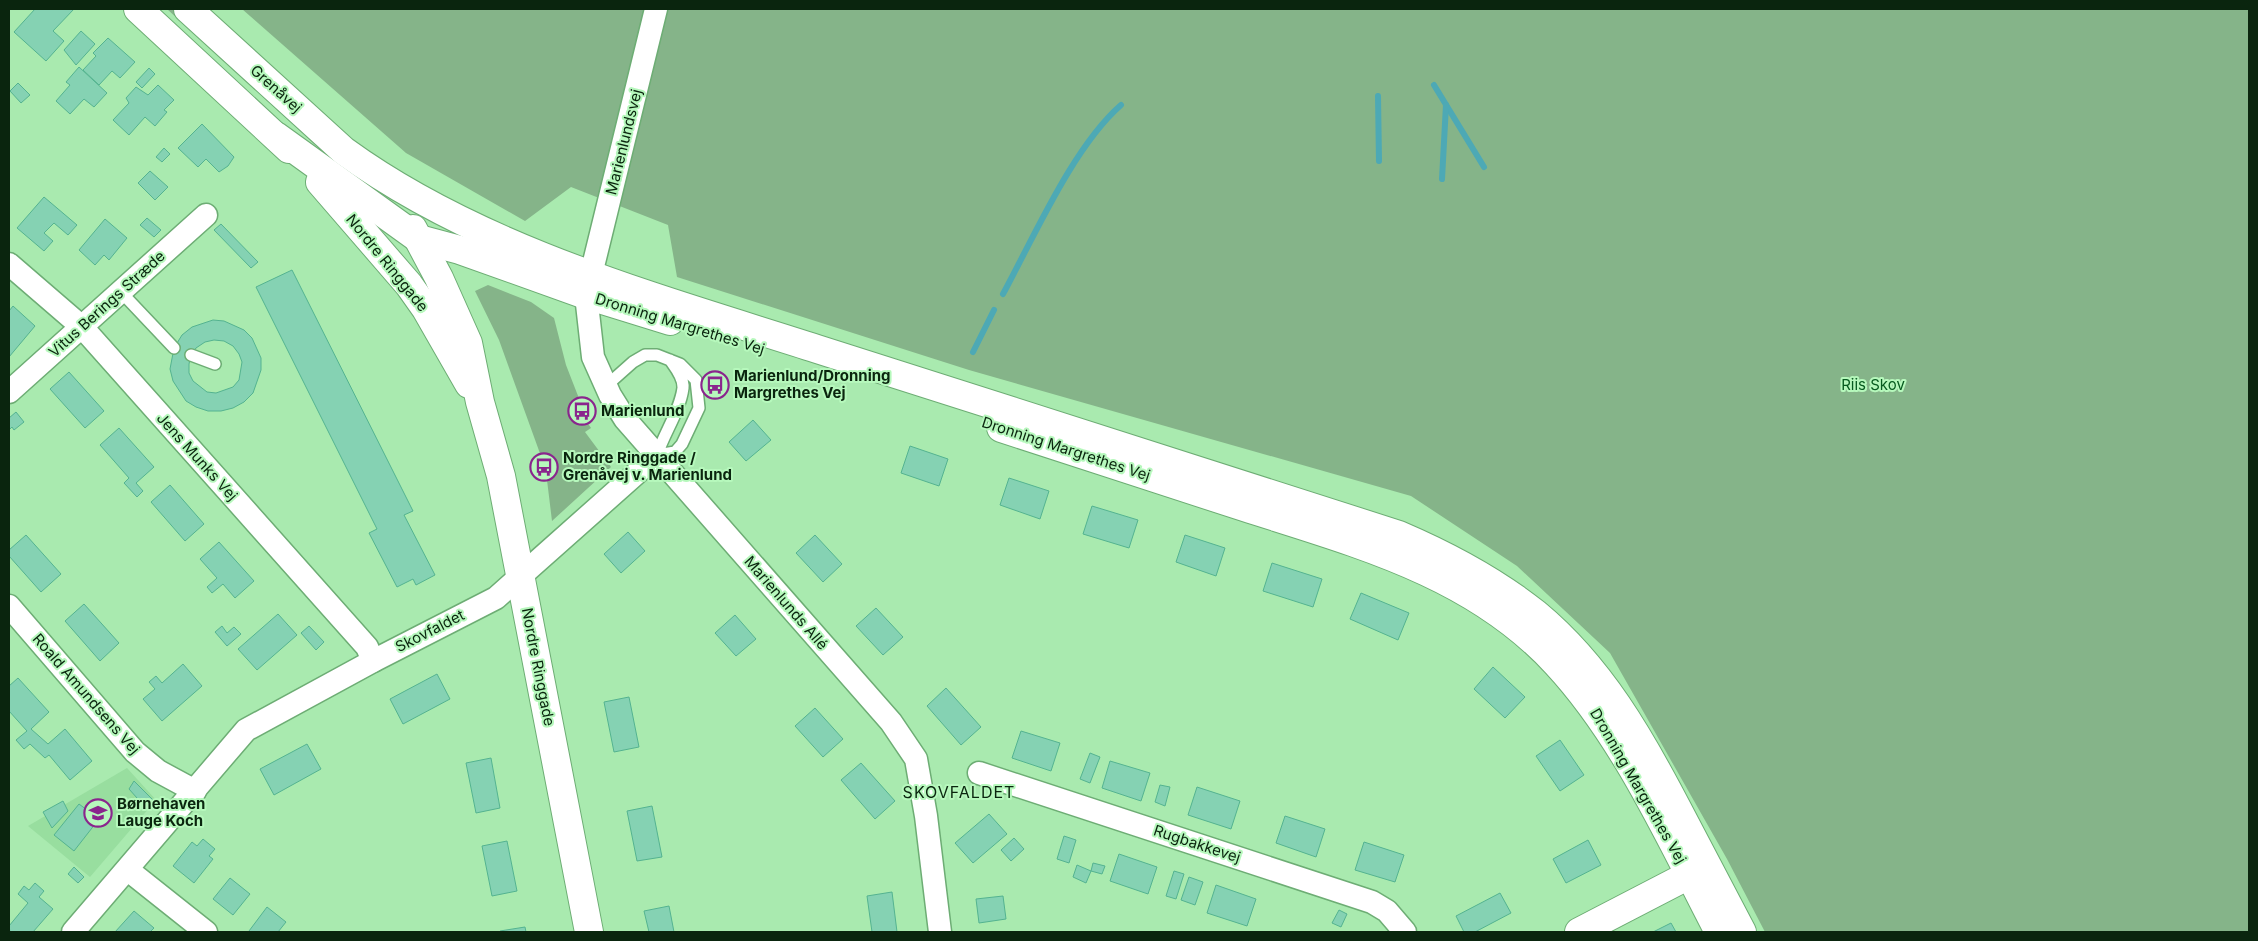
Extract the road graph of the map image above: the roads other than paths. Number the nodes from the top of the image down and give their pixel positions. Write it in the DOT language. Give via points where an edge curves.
graph roads {
  1 [pos="138,9"];
  2 [pos="188,9"];
  3 [pos="651,19"];
  4 [pos="276,136"];
  5 [pos="365,167"];
  6 [pos="206,216"];
  7 [pos="419,239"];
  8 [pos="460,250"];
  9 [pos="9,264"];
  10 [pos="439,278"];
  11 [pos="589,285"];
  12 [pos="121,292"];
  13 [pos="82,327"];
  14 [pos="174,348"];
  15 [pos="191,355"];
  16 [pos="670,360"];
  17 [pos="215,364"];
  18 [pos="606,386"];
  19 [pos="9,392"];
  20 [pos="480,402"];
  21 [pos="657,455"];
  22 [pos="520,576"];
  23 [pos="9,606"];
  24 [pos="373,661"];
  25 [pos="979,773"];
  26 [pos="195,791"];
  27 [pos="128,870"];
  28 [pos="1689,875"];
  29 [pos="73,932"];
  30 [pos="206,932"];
  31 [pos="589,932"];
  32 [pos="940,932"];
  33 [pos="1405,932"];
  34 [pos="1580,932"];
  35 [pos="1718,932"];
  36 [pos="1742,932"];
  1 -- 4 [label="street"];
  2 -- 5 [label="street, Grenåvej"];
  3 -- 11 [label="street, Marienlundsvej"];
  4 -- 7 [label="street, Dronning Margrethes Vej"];
  4 -- 20 [label="street, Nordre Ringgade" via="409,286"];
  5 -- 7 [label="street, Nordre Ringgade" via="386,188"];
  5 -- 11 [label="street, Dronning Margrethes Vej" via="443,211"];
  6 -- 12 [label="street, Vitus Berings Stræde"];
  7 -- 8 [label="street, Dronning Margrethes Vej"];
  7 -- 10 [label="street, Nordre Ringgade"];
  8 -- 10 [label="street" via="448,254 440,263"];
  8 -- 11 [label="street, Dronning Margrethes Vej"];
  9 -- 13 [label="street, Jens Munks Vej"];
  10 -- 20 [label="street, Nordre Ringgade" via="468,343"];
  11 -- 18 [label="street, Marienlunds Allé" via="594,357"];
  11 -- 28 [label="street, Dronning Margrethes Vej" via="751,346 1392,555 1457,586 1523,631 1575,684 1618,746"];
  11 -- 36 [label="street, Dronning Margrethes Vej" via="1399,535 1468,568 1537,615 1591,670 1615,700 1656,769"];
  12 -- 13 [label="street, Vitus Berings Stræde"];
  12 -- 14 [label="lane"];
  13 -- 19 [label="street, Vitus Berings Stræde"];
  13 -- 24 [label="street, Jens Munks Vej" via="367,647"];
  15 -- 17 [label="lane"];
  16 -- 18 [label="lane" via="645,355"];
  16 -- 21 [label="lane" via="684,387"];
  16 -- 21 [label="lane" via="680,364 696,380 699,408 675,452"];
  18 -- 21 [label="street, Marienlunds Allé" via="625,420"];
  20 -- 22 [label="street, Nordre Ringgade" via="501,476"];
  21 -- 22 [label="street, Skovfaldet"];
  21 -- 32 [label="street, Marienlunds Allé" via="891,722 916,759"];
  22 -- 24 [label="street, Skovfaldet" via="496,598"];
  22 -- 31 [label="street, Nordre Ringgade"];
  23 -- 26 [label="street, Roald Amundsens Vej" via="135,752 158,771"];
  24 -- 26 [label="street, Skovfaldet" via="246,730"];
  25 -- 33 [label="street, Rugbakkevej" via="1372,902 1387,911"];
  26 -- 27 [label="street, Skovfaldet"];
  27 -- 29 [label="street, Skovfaldet"];
  27 -- 30 [label="street"];
  28 -- 34 [label="street"];
  28 -- 35 [label="street, Dronning Margrethes Vej"];
}
